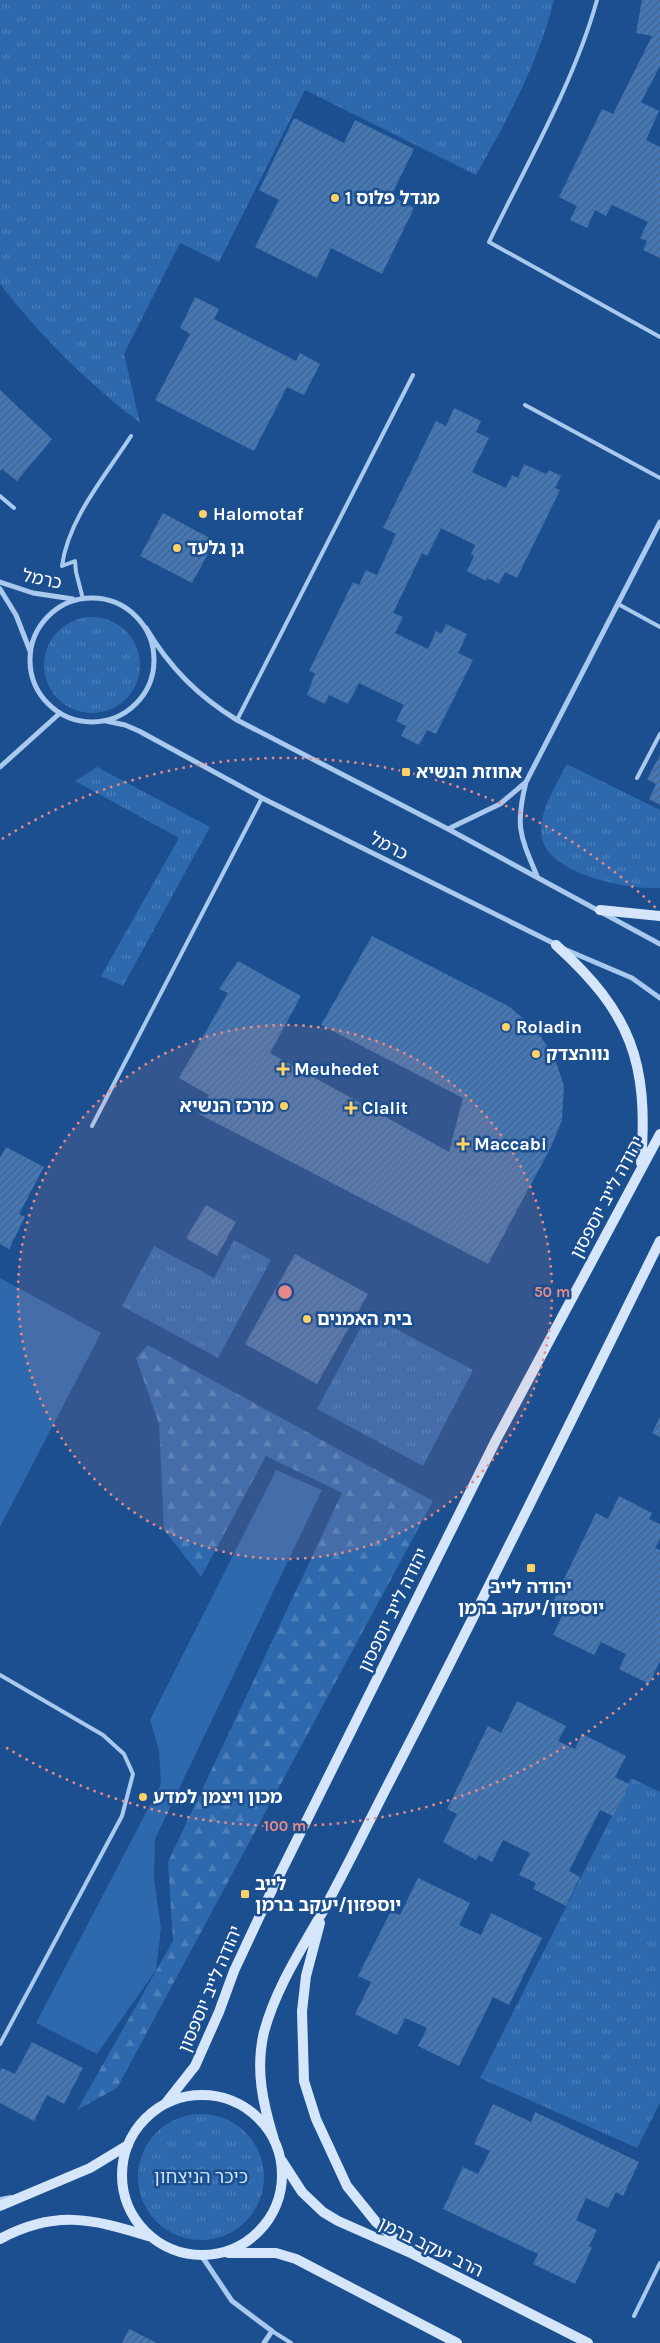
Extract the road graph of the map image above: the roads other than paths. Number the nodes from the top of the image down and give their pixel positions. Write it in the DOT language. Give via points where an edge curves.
graph roads {
  1 [pos="597,0"];
  2 [pos="660,336"];
  3 [pos="414,375"];
  4 [pos="525,405"];
  5 [pos="131,436"];
  6 [pos="660,478"];
  7 [pos="0,496"];
  8 [pos="14,508"];
  9 [pos="660,522"];
  10 [pos="0,582"];
  11 [pos="0,589"];
  12 [pos="81,599"];
  13 [pos="618,604"];
  14 [pos="660,626"];
  15 [pos="146,628"];
  16 [pos="30,655"];
  17 [pos="60,713"];
  18 [pos="106,720"];
  19 [pos="237,720"];
  20 [pos="660,734"];
  21 [pos="0,767"];
  22 [pos="637,778"];
  23 [pos="526,782"];
  24 [pos="262,798"];
  25 [pos="448,829"];
  26 [pos="537,876"];
  27 [pos="600,910"];
  28 [pos="660,916"];
  29 [pos="660,944"];
  30 [pos="556,945"];
  31 [pos="660,998"];
  32 [pos="92,1126"];
  33 [pos="660,1134"];
  34 [pos="640,1169"];
  35 [pos="660,1241"];
  36 [pos="0,1675"];
  37 [pos="324,1910"];
  38 [pos="0,2044"];
  39 [pos="165,2104"];
  40 [pos="274,2140"];
  41 [pos="128,2145"];
  42 [pos="280,2158"];
  43 [pos="44,2188"];
  44 [pos="0,2199"];
  45 [pos="0,2206"];
  46 [pos="149,2236"];
  47 [pos="0,2239"];
  48 [pos="219,2253"];
  49 [pos="413,2254"];
  50 [pos="201,2256"];
  51 [pos="660,2263"];
  52 [pos="634,2316"];
  53 [pos="272,2332"];
  54 [pos="264,2343"];
  55 [pos="291,2343"];
  56 [pos="456,2343"];
  57 [pos="588,2343"];
  1 -- 2 [label="lane" via="589,31 564,88 489,242"];
  3 -- 19 [label="lane"];
  4 -- 6 [label="lane"];
  5 -- 12 [label="lane" via="66,543 62,566 75,561"];
  7 -- 8 [label="lane"];
  9 -- 13 [label="street"];
  10 -- 12 [label="street, כרמל" via="33,594"];
  11 -- 16 [label="street, כרמל" via="24,631"];
  12 -- 15 [label="street" via="116,602 134,613"];
  12 -- 16 [label="street" via="61,606 45,619 35,636"];
  13 -- 14 [label="lane"];
  13 -- 23 [label="street"];
  15 -- 18 [label="street" via="155,655 150,684 132,708"];
  15 -- 19 [label="street" via="166,660 191,687 210,704"];
  16 -- 17 [label="street" via="38,692"];
  17 -- 18 [label="street" via="87,722"];
  17 -- 21 [label="street"];
  18 -- 24 [label="street, כרמל" via="139,731"];
  19 -- 25 [label="street"];
  20 -- 22 [label="lane"];
  23 -- 25 [label="street" via="500,804"];
  23 -- 26 [label="street" via="520,806 520,837"];
  24 -- 30 [label="street, כרמל"];
  24 -- 32 [label="lane"];
  25 -- 26 [label="street"];
  26 -- 27 [label="street"];
  27 -- 28 [label="street"];
  27 -- 29 [label="street"];
  30 -- 31 [label="street, כרמל" via="632,978"];
  30 -- 34 [label="street" via="593,981 626,1031 643,1097"];
  33 -- 34 [label="street, יהודה לייב יוספסון"];
  34 -- 39 [label="street, יהודה לייב יוספסון" via="496,1440 280,1874 234,1971 195,2066"];
  35 -- 37 [label="street" via="465,1636"];
  36 -- 38 [label="lane" via="103,1735 124,1754 133,1774 122,1816"];
  37 -- 40 [label="street" via="286,1976 265,2032 260,2065 261,2085"];
  37 -- 49 [label="street" via="306,1976 302,2011 304,2081 316,2119 347,2186 376,2222"];
  39 -- 40 [label="street" via="195,2095 227,2099 255,2115"];
  39 -- 41 [label="street" via="143,2121"];
  40 -- 42 [label="street"];
  41 -- 43 [label="street" via="90,2168"];
  41 -- 46 [label="street" via="122,2166 122,2188 129,2210"];
  42 -- 48 [label="street" via="280,2192 266,2222 246,2242"];
  42 -- 49 [label="street, הרב יעקב ברמן" via="302,2192 323,2212"];
  43 -- 44 [label="lane"];
  43 -- 45 [label="street"];
  46 -- 47 [label="street" via="117,2226 70,2219 23,2227"];
  46 -- 50 [label="street" via="174,2250"];
  48 -- 50 [label="street"];
  48 -- 56 [label="street" via="257,2252 296,2259"];
  49 -- 57 [label="street, הרב יעקב ברמן"];
  50 -- 53 [label="street" via="232,2301"];
  51 -- 52 [label="lane"];
  53 -- 54 [label="street"];
  53 -- 55 [label="lane"];
}
